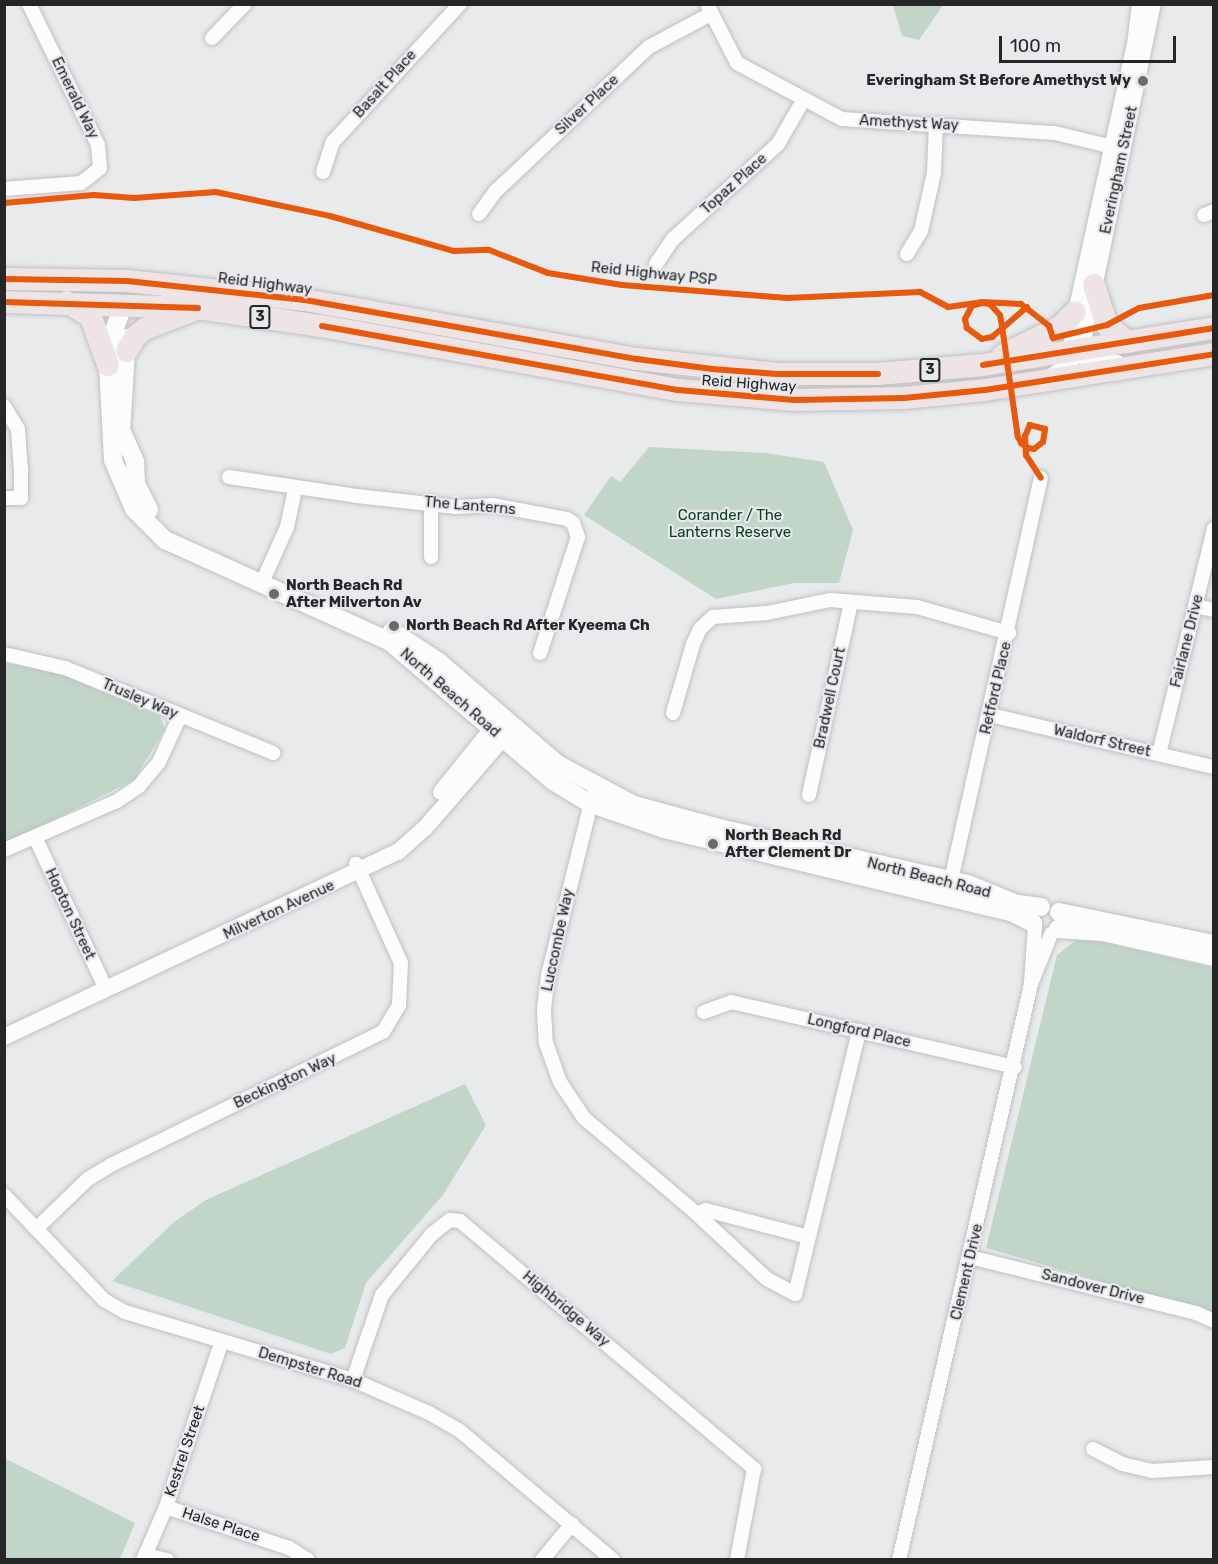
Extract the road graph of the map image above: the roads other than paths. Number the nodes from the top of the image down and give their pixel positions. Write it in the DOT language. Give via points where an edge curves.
graph roads {
  1 [pos="29,4"];
  2 [pos="245,4"];
  3 [pos="460,4"];
  4 [pos="1140,4"];
  5 [pos="1153,4"];
  6 [pos="708,10"];
  7 [pos="212,38"];
  8 [pos="804,99"];
  9 [pos="936,124"];
  10 [pos="1117,148"];
  11 [pos="323,172"];
  12 [pos="4,189"];
  13 [pos="478,214"];
  14 [pos="907,254"];
  15 [pos="656,264"];
  16 [pos="37,278"];
  17 [pos="4,279"];
  18 [pos="1094,285"];
  19 [pos="182,286"];
  20 [pos="66,301"];
  21 [pos="4,302"];
  22 [pos="124,304"];
  23 [pos="198,308"];
  24 [pos="1075,312"];
  25 [pos="1214,328"];
  26 [pos="1127,342"];
  27 [pos="1077,344"];
  28 [pos="127,351"];
  29 [pos="1214,354"];
  30 [pos="983,364"];
  31 [pos="1140,364"];
  32 [pos="108,365"];
  33 [pos="1046,380"];
  34 [pos="4,406"];
  35 [pos="229,477"];
  36 [pos="1041,478"];
  37 [pos="295,489"];
  38 [pos="4,498"];
  39 [pos="431,502"];
  40 [pos="1214,529"];
  41 [pos="431,557"];
  42 [pos="263,580"];
  43 [pos="851,602"];
  44 [pos="1195,606"];
  45 [pos="1214,610"];
  46 [pos="1009,633"];
  47 [pos="540,653"];
  48 [pos="4,654"];
  49 [pos="673,713"];
  50 [pos="990,715"];
  51 [pos="180,716"];
  52 [pos="502,728"];
  53 [pos="273,753"];
  54 [pos="1159,754"];
  55 [pos="1214,767"];
  56 [pos="593,795"];
  57 [pos="809,795"];
  58 [pos="34,837"];
  59 [pos="4,850"];
  60 [pos="358,868"];
  61 [pos="949,888"];
  62 [pos="1046,922"];
  63 [pos="1214,944"];
  64 [pos="1214,957"];
  65 [pos="103,984"];
  66 [pos="705,1012"];
  67 [pos="4,1025"];
  68 [pos="859,1031"];
  69 [pos="4,1037"];
  70 [pos="1015,1066"];
  71 [pos="4,1195"];
  72 [pos="696,1214"];
  73 [pos="36,1229"];
  74 [pos="809,1237"];
  75 [pos="970,1257"];
  76 [pos="1214,1321"];
  77 [pos="222,1341"];
  78 [pos="353,1380"];
  79 [pos="1093,1449"];
  80 [pos="1214,1467"];
  81 [pos="166,1507"];
  82 [pos="572,1524"];
  83 [pos="144,1557"];
  84 [pos="167,1560"];
  85 [pos="308,1560"];
  86 [pos="543,1560"];
  87 [pos="613,1560"];
  88 [pos="737,1560"];
  89 [pos="899,1560"];
  1 -- 12 [label="street, Emerald Way" via="98,145 100,168 81,183"];
  2 -- 7 [label="street"];
  3 -- 11 [label="street, Basalt Place" via="333,142"];
  4 -- 10 [label="street, Everingham Street"];
  5 -- 10 [label="street, Everingham Street"];
  6 -- 8 [label="street, Amethyst Way" via="737,63"];
  6 -- 13 [label="street, Silver Place" via="649,46 496,191"];
  8 -- 9 [label="street, Amethyst Way" via="842,119"];
  8 -- 15 [label="street, Topaz Place" via="778,144 673,239"];
  9 -- 10 [label="street, Amethyst Way" via="1055,133"];
  9 -- 14 [label="street" via="934,172 921,231"];
  10 -- 18 [label="street, Everingham Street"];
  10 -- 24 [label="street, Everingham Street"];
  16 -- 17 [label="highway, Reid Highway / 3"];
  16 -- 19 [label="highway, Reid Highway / 3"];
  16 -- 22 [label="highway" via="103,294"];
  18 -- 26 [label="highway" via="1107,325"];
  18 -- 27 [label="street, Everingham Street"];
  19 -- 22 [label="highway"];
  19 -- 30 [label="highway, Reid Highway / 3" via="304,300 637,360 712,369 845,374"];
  20 -- 21 [label="highway, Reid Highway / 3"];
  20 -- 22 [label="highway, Reid Highway / 3"];
  20 -- 32 [label="highway" via="91,317"];
  22 -- 23 [label="highway, Reid Highway / 3"];
  22 -- 28 [label="main road, North Beach Road"];
  22 -- 32 [label="main road, North Beach Road" via="113,333"];
  23 -- 28 [label="highway" via="145,329"];
  23 -- 33 [label="highway, Reid Highway / 3" via="322,326 678,390 737,396 795,400 904,398"];
  24 -- 27 [label="street, Everingham Street"];
  24 -- 30 [label="highway" via="1060,327"];
  25 -- 26 [label="highway, Reid Highway / 3"];
  26 -- 27 [label="highway, Reid Highway / 3"];
  27 -- 30 [label="highway, Reid Highway / 3"];
  27 -- 31 [label="street" via="1097,361"];
  27 -- 33 [label="street" via="1070,364"];
  28 -- 42 [label="main road, North Beach Road" via="121,430 135,462 136,484 147,507 183,540"];
  29 -- 31 [label="highway, Reid Highway / 3"];
  31 -- 33 [label="highway, Reid Highway / 3"];
  32 -- 42 [label="main road, North Beach Road" via="113,460 135,509 153,530 180,550"];
  34 -- 38 [label="street" via="18,429 21,498"];
  35 -- 37 [label="street, The Lanterns"];
  36 -- 46 [label="street, Retford Place"];
  37 -- 39 [label="street, The Lanterns"];
  37 -- 42 [label="street" via="287,527"];
  39 -- 41 [label="street"];
  39 -- 47 [label="street, The Lanterns" via="456,507 492,505 548,514 573,523 578,537 575,553 565,572"];
  40 -- 44 [label="street, Fairlane Drive"];
  42 -- 52 [label="main road, North Beach Road" via="389,641"];
  43 -- 46 [label="street" via="917,607"];
  43 -- 49 [label="street" via="830,600 767,613 713,617 700,629 693,644"];
  43 -- 57 [label="street, Bradwell Court"];
  44 -- 45 [label="street"];
  44 -- 54 [label="street, Fairlane Drive"];
  46 -- 50 [label="street, Retford Place"];
  48 -- 51 [label="street, Trusley Way" via="65,668"];
  50 -- 54 [label="street, Waldorf Street"];
  50 -- 61 [label="street, Retford Place"];
  51 -- 53 [label="street, Trusley Way"];
  51 -- 58 [label="street" via="159,762 139,786 117,801"];
  52 -- 56 [label="main road, North Beach Road" via="557,764"];
  52 -- 60 [label="street, Milverton Avenue" via="412,826"];
  54 -- 55 [label="street, Waldorf Street"];
  56 -- 61 [label="main road, North Beach Road" via="664,829"];
  56 -- 72 [label="street, Luccombe Way" via="548,976 546,1043 560,1082 584,1118"];
  58 -- 59 [label="street"];
  58 -- 65 [label="street, Hopton Street"];
  60 -- 65 [label="street, Milverton Avenue"];
  60 -- 73 [label="street, Beckington Way" via="401,963 399,1005 383,1032 111,1165 88,1179"];
  61 -- 62 [label="main road, North Beach Road"];
  62 -- 63 [label="main road, North Beach Road"];
  62 -- 64 [label="main road, North Beach Road"];
  62 -- 70 [label="street, Clement Drive"];
  65 -- 67 [label="street, Milverton Avenue"];
  65 -- 69 [label="street, Milverton Avenue"];
  66 -- 68 [label="street, Longford Place" via="731,1002"];
  68 -- 70 [label="street, Longford Place"];
  68 -- 74 [label="street, Luccombe Way"];
  70 -- 75 [label="street, Clement Drive"];
  71 -- 73 [label="street, Dempster Road"];
  72 -- 74 [label="street" via="706,1210"];
  72 -- 74 [label="street, Luccombe Way" via="767,1279 795,1294"];
  73 -- 77 [label="street, Dempster Road" via="104,1300 125,1312"];
  75 -- 76 [label="street, Sandover Drive" via="1196,1313"];
  75 -- 89 [label="street, Clement Drive"];
  77 -- 78 [label="street, Dempster Road"];
  77 -- 81 [label="street, Kestrel Street"];
  78 -- 82 [label="street, Dempster Road" via="460,1431"];
  78 -- 88 [label="street, Highbridge Way" via="382,1295 432,1234 450,1220 460,1221 754,1469"];
  79 -- 80 [label="street" via="1122,1464 1152,1471"];
  81 -- 83 [label="street, Kestrel Street"];
  81 -- 85 [label="street, Halse Place" via="289,1548"];
  82 -- 86 [label="street"];
  82 -- 87 [label="street, Dempster Road"];
  83 -- 84 [label="street"];
}
